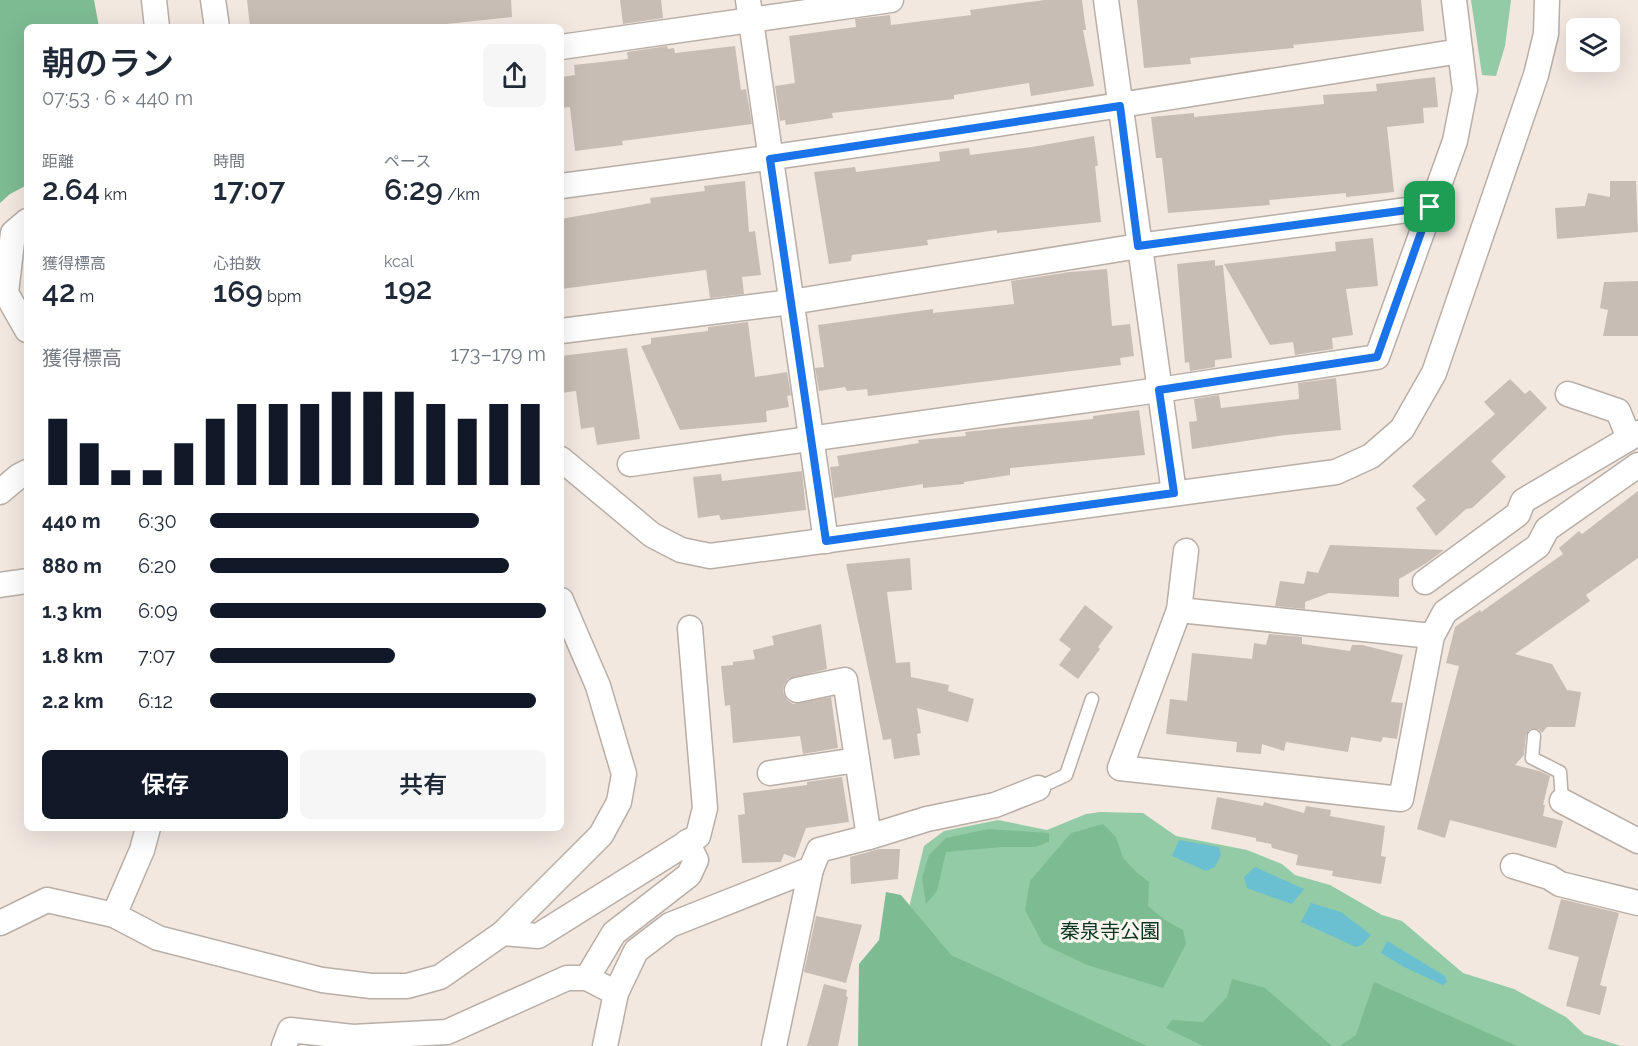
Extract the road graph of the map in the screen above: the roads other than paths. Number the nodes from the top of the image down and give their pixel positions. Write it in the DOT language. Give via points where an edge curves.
graph roads {
  1 [pos="154,0"];
  2 [pos="213,0"];
  3 [pos="891,0"];
  4 [pos="1106,0"];
  5 [pos="1454,0"];
  6 [pos="1547,0"];
  7 [pos="749,10"];
  8 [pos="157,24"];
  9 [pos="217,24"];
  10 [pos="564,46"];
  11 [pos="1460,51"];
  12 [pos="1120,106"];
  13 [pos="770,159"];
  14 [pos="564,186"];
  15 [pos="1430,207"];
  16 [pos="24,224"];
  17 [pos="1138,246"];
  18 [pos="791,302"];
  19 [pos="24,325"];
  20 [pos="564,331"];
  21 [pos="1159,390"];
  22 [pos="1568,394"];
  23 [pos="1634,435"];
  24 [pos="810,438"];
  25 [pos="564,462"];
  26 [pos="630,464"];
  27 [pos="1638,465"];
  28 [pos="24,474"];
  29 [pos="0,492"];
  30 [pos="1174,493"];
  31 [pos="826,541"];
  32 [pos="1186,551"];
  33 [pos="24,581"];
  34 [pos="1425,582"];
  35 [pos="0,585"];
  36 [pos="564,607"];
  37 [pos="1179,610"];
  38 [pos="690,628"];
  39 [pos="1432,636"];
  40 [pos="797,690"];
  41 [pos="1092,699"];
  42 [pos="1534,736"];
  43 [pos="857,760"];
  44 [pos="770,773"];
  45 [pos="1038,788"];
  46 [pos="1562,801"];
  47 [pos="147,831"];
  48 [pos="869,837"];
  49 [pos="1638,841"];
  50 [pos="687,842"];
  51 [pos="1513,867"];
  52 [pos="811,870"];
  53 [pos="1638,903"];
  54 [pos="114,915"];
  55 [pos="0,922"];
  56 [pos="503,933"];
  57 [pos="587,978"];
  58 [pos="616,993"];
  59 [pos="445,1039"];
  60 [pos="284,1046"];
  61 [pos="605,1046"];
  62 [pos="774,1046"];
  1 -- 8 [label="street"];
  2 -- 9 [label="street"];
  3 -- 7 [label="street"];
  4 -- 12 [label="street"];
  5 -- 11 [label="street"];
  6 -- 30 [label="street" via="1546,34 1536,75 1434,372 1402,429 1371,456 1336,472"];
  7 -- 10 [label="street"];
  7 -- 13 [label="street"];
  11 -- 12 [label="street"];
  11 -- 15 [label="street" via="1465,90 1455,141"];
  12 -- 13 [label="street"];
  12 -- 17 [label="street"];
  13 -- 14 [label="street"];
  13 -- 18 [label="street"];
  15 -- 17 [label="street"];
  15 -- 21 [label="street" via="1377,357"];
  16 -- 19 [label="street" via="13,233 6,293"];
  17 -- 18 [label="street"];
  17 -- 21 [label="street"];
  18 -- 20 [label="street"];
  18 -- 24 [label="street"];
  21 -- 24 [label="street"];
  21 -- 30 [label="street"];
  22 -- 23 [label="street" via="1618,411"];
  23 -- 34 [label="street" via="1524,501 1518,514"];
  24 -- 26 [label="street"];
  24 -- 31 [label="street"];
  25 -- 31 [label="street" via="652,535 681,550 710,556"];
  27 -- 39 [label="street" via="1548,529 1538,546 1445,612"];
  28 -- 29 [label="street"];
  30 -- 31 [label="street"];
  32 -- 37 [label="street"];
  33 -- 35 [label="street"];
  36 -- 56 [label="street" via="598,686 624,774 619,802 601,835"];
  37 -- 39 [label="street"];
  37 -- 39 [label="street" via="1120,768 1401,800"];
  38 -- 50 [label="street" via="705,808 698,836"];
  40 -- 43 [label="street" via="844,680"];
  41 -- 45 [label="lane" via="1066,775"];
  42 -- 46 [label="lane" via="1532,758 1560,772"];
  43 -- 44 [label="street"];
  43 -- 48 [label="street"];
  45 -- 48 [label="street" via="995,805 927,819"];
  46 -- 49 [label="street"];
  47 -- 54 [label="street"];
  48 -- 52 [label="street" via="819,850"];
  50 -- 56 [label="street" via="538,936"];
  50 -- 57 [label="street" via="696,860 689,875 614,933"];
  51 -- 53 [label="street" via="1560,884"];
  52 -- 58 [label="street" via="670,925 636,951"];
  52 -- 62 [label="street"];
  54 -- 55 [label="street" via="47,900"];
  54 -- 56 [label="street" via="159,938 322,980 371,986 407,986 440,977"];
  57 -- 58 [label="street"];
  57 -- 59 [label="street" via="567,978"];
  58 -- 61 [label="street"];
  59 -- 60 [label="street" via="353,1037 290,1030"];
}
